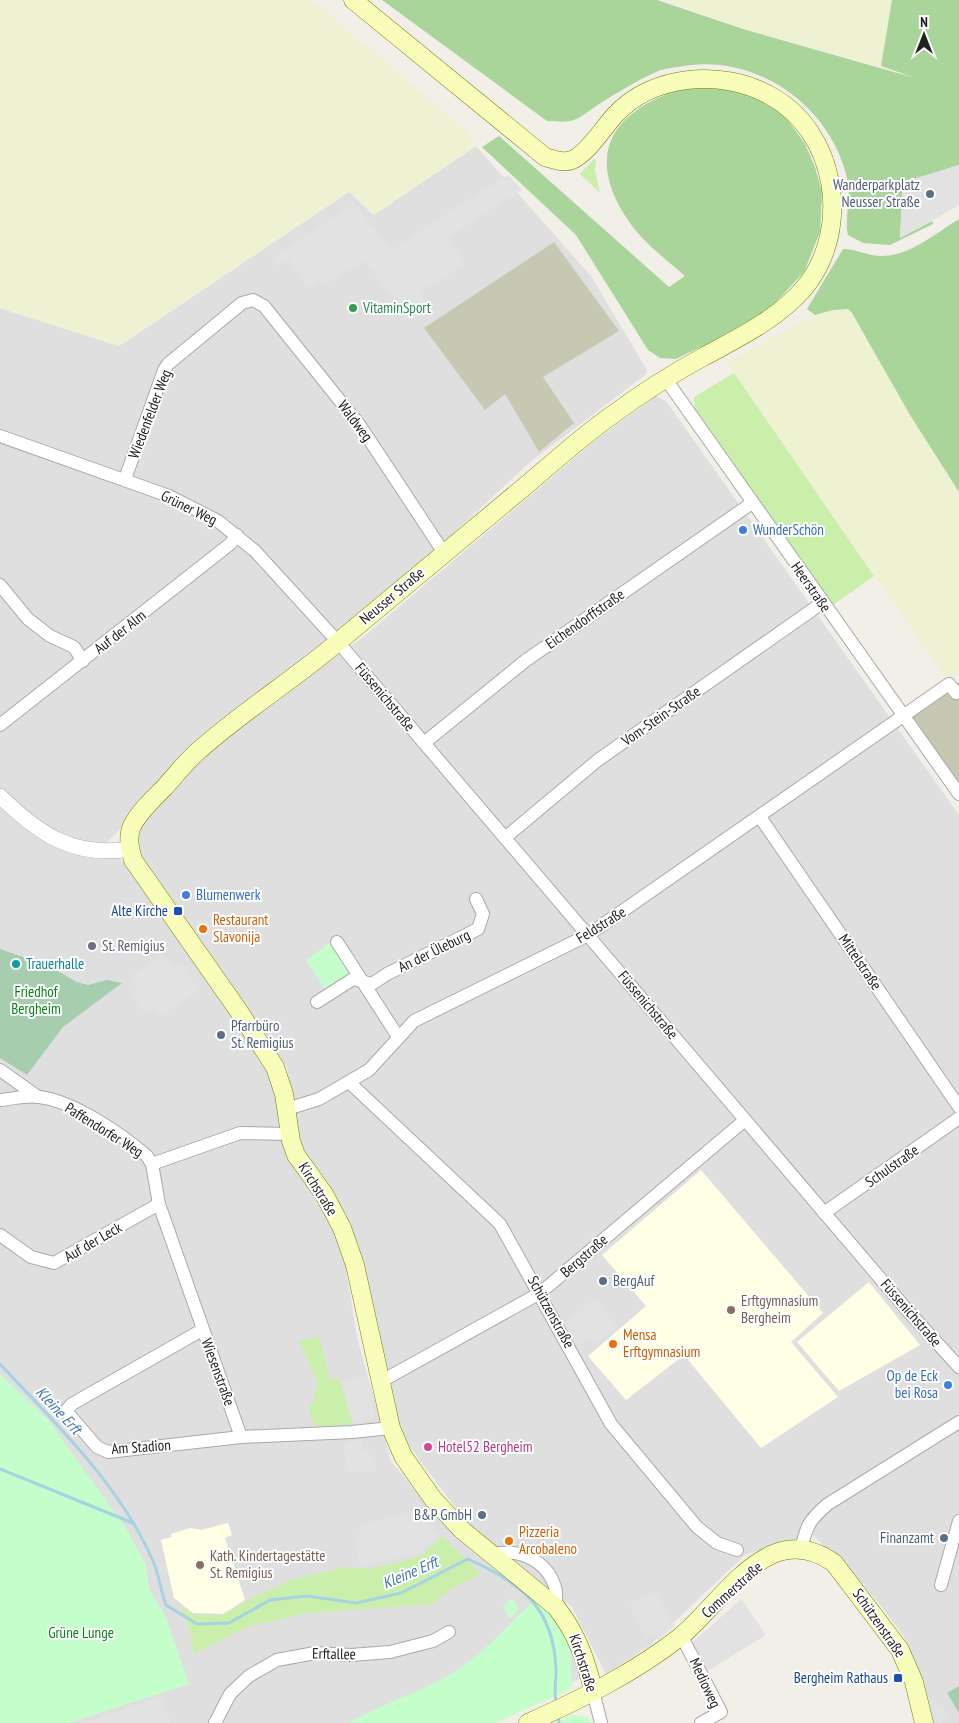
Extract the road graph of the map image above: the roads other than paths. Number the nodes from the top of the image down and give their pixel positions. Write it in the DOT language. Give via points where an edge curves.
graph roads {
  1 [pos="353,0"];
  2 [pos="253,300"];
  3 [pos="665,378"];
  4 [pos="0,436"];
  5 [pos="125,479"];
  6 [pos="752,503"];
  7 [pos="237,535"];
  8 [pos="444,553"];
  9 [pos="0,585"];
  10 [pos="822,603"];
  11 [pos="338,642"];
  12 [pos="83,660"];
  13 [pos="959,691"];
  14 [pos="903,714"];
  15 [pos="0,725"];
  16 [pos="424,743"];
  17 [pos="959,794"];
  18 [pos="0,796"];
  19 [pos="760,818"];
  20 [pos="506,837"];
  21 [pos="130,849"];
  22 [pos="476,899"];
  23 [pos="588,935"];
  24 [pos="337,942"];
  25 [pos="362,980"];
  26 [pos="317,1002"];
  27 [pos="400,1036"];
  28 [pos="0,1070"];
  29 [pos="350,1083"];
  30 [pos="38,1096"];
  31 [pos="0,1100"];
  32 [pos="959,1107"];
  33 [pos="287,1109"];
  34 [pos="959,1118"];
  35 [pos="745,1120"];
  36 [pos="290,1134"];
  37 [pos="152,1164"];
  38 [pos="159,1204"];
  39 [pos="824,1213"];
  40 [pos="0,1235"];
  41 [pos="540,1293"];
  42 [pos="202,1330"];
  43 [pos="959,1367"];
  44 [pos="380,1382"];
  45 [pos="959,1422"];
  46 [pos="391,1428"];
  47 [pos="241,1437"];
  48 [pos="959,1521"];
  49 [pos="737,1550"];
  50 [pos="801,1550"];
  51 [pos="941,1585"];
  52 [pos="449,1632"];
  53 [pos="681,1636"];
  54 [pos="586,1694"];
  55 [pos="214,1723"];
  56 [pos="528,1723"];
  57 [pos="601,1723"];
  58 [pos="701,1723"];
  59 [pos="924,1723"];
  1 -- 3 [label="main road, Neusser Straße" via="537,152 550,159 566,161 576,158 625,106 667,84 693,79 729,80 772,96 790,109 819,149 831,184 832,220 828,242 817,268 804,287 771,318"];
  2 -- 5 [label="street, Wiedenfelder Weg" via="242,303 168,364"];
  2 -- 8 [label="street, Waldweg" via="264,306 361,427"];
  3 -- 6 [label="street, Heerstraße"];
  3 -- 8 [label="main road, Neusser Straße" via="592,430"];
  4 -- 5 [label="street, Grüner Weg"];
  5 -- 7 [label="street, Grüner Weg" via="192,506"];
  6 -- 10 [label="street, Heerstraße"];
  6 -- 16 [label="street, Eichendorffstraße" via="525,661"];
  7 -- 11 [label="street, Grüner Weg"];
  7 -- 12 [label="street, Auf der Alm" via="230,544"];
  8 -- 11 [label="main road, Neusser Straße"];
  9 -- 12 [label="street" via="28,619 50,636 74,647"];
  10 -- 14 [label="street, Heerstraße"];
  10 -- 20 [label="street, Vom-Stein-Straße" via="598,760"];
  11 -- 16 [label="street, Füssenichstraße"];
  11 -- 21 [label="main road, Neusser Straße" via="195,754 132,826"];
  12 -- 15 [label="street, Auf der Alm"];
  13 -- 14 [label="street, Feldstraße" via="956,693 949,684"];
  14 -- 17 [label="street, Heerstraße"];
  14 -- 19 [label="street, Feldstraße"];
  16 -- 20 [label="street, Füssenichstraße"];
  18 -- 21 [label="street" via="23,819 55,841 113,852"];
  19 -- 23 [label="street, Feldstraße"];
  19 -- 32 [label="street, Mittelstraße"];
  20 -- 23 [label="street, Füssenichstraße"];
  21 -- 33 [label="main road, Kirchstraße" via="133,860 275,1067"];
  22 -- 25 [label="street, An der Üleburg" via="483,914 478,929 372,984"];
  23 -- 27 [label="street, Feldstraße" via="414,1021"];
  23 -- 35 [label="street, Füssenichstraße"];
  24 -- 25 [label="street"];
  25 -- 26 [label="street, An der Üleburg" via="353,979"];
  25 -- 27 [label="street"];
  27 -- 29 [label="street, Feldstraße" via="369,1070"];
  28 -- 30 [label="street"];
  29 -- 33 [label="street, Feldstraße" via="319,1099"];
  29 -- 41 [label="street, Schützenstraße" via="500,1224"];
  30 -- 31 [label="street, Paffendorfer Weg"];
  30 -- 37 [label="street, Paffendorfer Weg" via="81,1111 137,1148"];
  33 -- 36 [label="main road, Kirchstraße"];
  34 -- 39 [label="street, Schulstraße"];
  35 -- 39 [label="street, Füssenichstraße"];
  35 -- 41 [label="street, Bergstraße"];
  36 -- 37 [label="street, Paffendorfer Weg" via="240,1133"];
  36 -- 44 [label="main road, Kirchstraße" via="296,1155 324,1194 342,1228 355,1265"];
  37 -- 38 [label="street, Wiesenstraße"];
  38 -- 40 [label="street, Auf der Leck" via="54,1264 31,1257"];
  38 -- 42 [label="street, Wiesenstraße"];
  39 -- 43 [label="street, Füssenichstraße"];
  41 -- 44 [label="street, Bergstraße"];
  41 -- 49 [label="street, Schützenstraße" via="611,1424 697,1527 717,1543"];
  42 -- 47 [label="street, Wiesenstraße"];
  42 -- 47 [label="street, Am Stadion" via="72,1404 66,1411 97,1447 108,1452"];
  44 -- 46 [label="main road, Kirchstraße"];
  45 -- 50 [label="street" via="813,1516"];
  46 -- 47 [label="street"];
  46 -- 54 [label="main road, Kirchstraße" via="403,1456 433,1499 462,1530 517,1573 568,1621 590,1676"];
  48 -- 51 [label="street"];
  50 -- 53 [label="main road, Commerstraße" via="780,1552 756,1565"];
  50 -- 59 [label="main road, Schützenstraße" via="820,1554 834,1563 900,1650 914,1682"];
  52 -- 55 [label="street, Erftallee" via="434,1641 390,1652 351,1656 315,1653 277,1660 249,1676 230,1694"];
  53 -- 54 [label="main road, Commerstraße" via="658,1654"];
  53 -- 58 [label="street, Medioweg" via="721,1712"];
  54 -- 56 [label="main road, Commerstraße"];
  54 -- 57 [label="street, Kirchstraße"];
}
